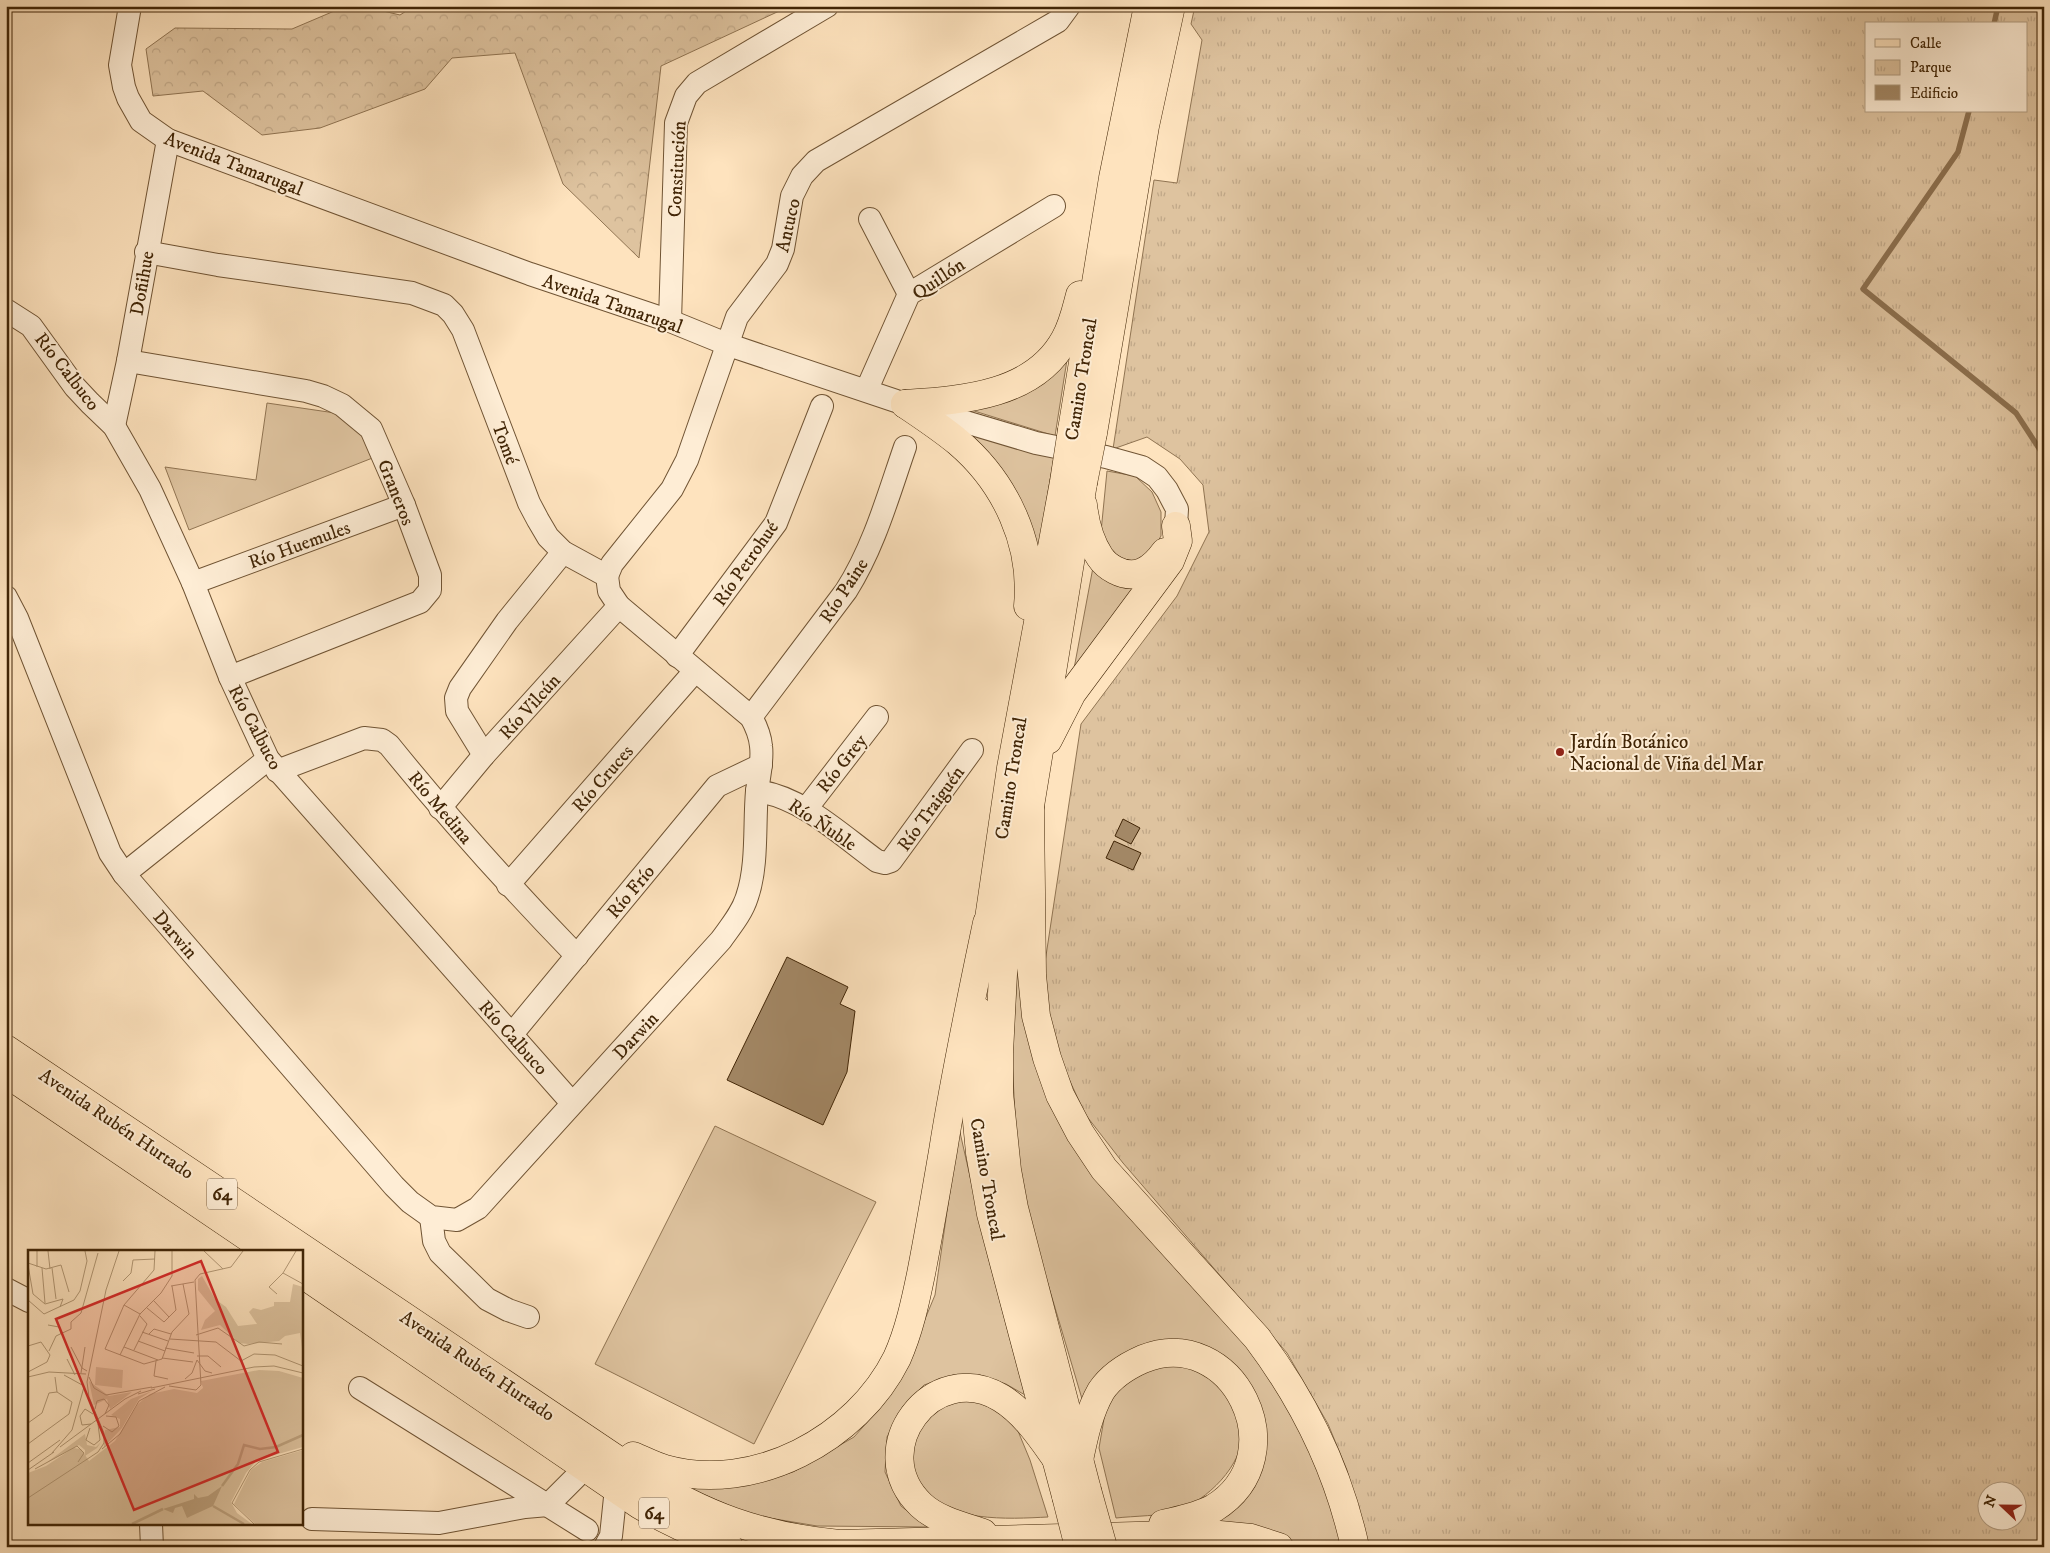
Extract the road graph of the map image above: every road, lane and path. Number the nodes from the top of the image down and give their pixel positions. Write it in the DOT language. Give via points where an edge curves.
graph roads {
  1 [pos="130,6"];
  2 [pos="827,6"];
  3 [pos="1069,6"];
  4 [pos="1148,6"];
  5 [pos="1171,6"];
  6 [pos="168,140"];
  7 [pos="1113,178"];
  8 [pos="1054,206"];
  9 [pos="870,219"];
  10 [pos="146,252"];
  11 [pos="909,294"];
  12 [pos="6,310"];
  13 [pos="670,321"];
  14 [pos="729,344"];
  15 [pos="128,361"];
  16 [pos="867,390"];
  17 [pos="905,404"];
  18 [pos="822,406"];
  19 [pos="114,426"];
  20 [pos="1082,432"];
  21 [pos="905,447"];
  22 [pos="1076,486"];
  23 [pos="404,505"];
  24 [pos="1176,526"];
  25 [pos="563,552"];
  26 [pos="607,576"];
  27 [pos="193,583"];
  28 [pos="6,597"];
  29 [pos="620,606"];
  30 [pos="677,656"];
  31 [pos="695,671"];
  32 [pos="230,677"];
  33 [pos="751,717"];
  34 [pos="877,717"];
  35 [pos="1016,743"];
  36 [pos="972,750"];
  37 [pos="484,755"];
  38 [pos="1037,762"];
  39 [pos="272,765"];
  40 [pos="761,766"];
  41 [pos="757,791"];
  42 [pos="440,808"];
  43 [pos="1030,808"];
  44 [pos="806,809"];
  45 [pos="885,863"];
  46 [pos="124,874"];
  47 [pos="508,885"];
  48 [pos="987,923"];
  49 [pos="577,956"];
  50 [pos="512,1034"];
  51 [pos="6,1049"];
  52 [pos="6,1073"];
  53 [pos="572,1103"];
  54 [pos="431,1217"];
  55 [pos="267,1250"];
  56 [pos="302,1274"];
  57 [pos="6,1289"];
  58 [pos="28,1300"];
  59 [pos="528,1317"];
  60 [pos="360,1388"];
  61 [pos="582,1435"];
  62 [pos="1067,1458"];
  63 [pos="586,1467"];
  64 [pos="616,1488"];
  65 [pos="1076,1493"];
  66 [pos="548,1504"];
  67 [pos="312,1519"];
  68 [pos="151,1526"];
  69 [pos="587,1530"];
  70 [pos="998,1538"];
  71 [pos="1108,1542"];
  72 [pos="724,1546"];
  73 [pos="152,1547"];
  74 [pos="605,1547"];
  75 [pos="1079,1547"];
  76 [pos="1279,1547"];
  77 [pos="1355,1547"];
  1 -- 6 [label="street, Avenida Tamarugal" via="120,65 124,87 141,121"];
  2 -- 13 [label="street, Constitución" via="711,74 686,96 676,123"];
  3 -- 14 [label="street, Antuco" via="1058,21 808,168 792,196 783,249 777,264 738,317"];
  4 -- 7 [label="main road, Camino Troncal"];
  5 -- 20 [label="main road, Camino Troncal"];
  6 -- 10 [label="street, Doñihue"];
  6 -- 13 [label="street, Avenida Tamarugal" via="520,270"];
  7 -- 17 [label="main road" via="1073,320 1065,340 1055,353 1028,377 1010,386 959,400"];
  7 -- 20 [label="main road, Camino Troncal"];
  8 -- 11 [label="street, Quillón"];
  9 -- 11 [label="street"];
  10 -- 15 [label="street, Doñihue"];
  10 -- 25 [label="street, Tomé" via="218,266 412,293 444,305 463,330 529,503 548,537"];
  11 -- 16 [label="street, Quillón"];
  12 -- 19 [label="street, Río Calbuco" via="31,326 75,387"];
  13 -- 14 [label="street, Avenida Tamarugal"];
  14 -- 16 [label="street, Avenida Tamarugal"];
  14 -- 26 [label="street, Antuco" via="687,460 672,489 612,564"];
  15 -- 19 [label="street, Doñihue"];
  15 -- 23 [label="street, Graneros" via="306,391 342,405 371,429"];
  16 -- 17 [label="street, Avenida Tamarugal"];
  17 -- 24 [label="street, Avenida Tamarugal" via="1036,443 1142,467 1157,477 1167,490 1176,509"];
  17 -- 35 [label="main road" via="959,443 988,473 1008,503 1021,532 1030,583"];
  18 -- 30 [label="street, Río Petrohué" via="776,522"];
  19 -- 27 [label="street, Río Calbuco" via="150,489"];
  20 -- 22 [label="main road, Camino Troncal, bridge"];
  21 -- 33 [label="street, Río Paine" via="859,571"];
  22 -- 24 [label="main road" via="1087,527 1101,558 1120,573 1132,575 1151,568 1168,548"];
  22 -- 35 [label="main road, Camino Troncal"];
  22 -- 38 [label="main road, Camino Troncal"];
  23 -- 27 [label="street, Río Huemules"];
  23 -- 32 [label="street, Graneros" via="430,575 430,590 420,602"];
  24 -- 38 [label="main road" via="1178,541 1170,561 1072,693"];
  25 -- 26 [label="street, Tomé"];
  25 -- 37 [label="street" via="508,621 456,698 457,711"];
  26 -- 29 [label="street" via="609,591"];
  27 -- 32 [label="street, Río Calbuco"];
  28 -- 46 [label="street, Darwin" via="110,853"];
  29 -- 30 [label="street"];
  29 -- 37 [label="street, Río Vilcún"];
  30 -- 31 [label="street"];
  31 -- 33 [label="street"];
  31 -- 47 [label="street, Río Cruces"];
  32 -- 39 [label="street, Río Calbuco"];
  33 -- 40 [label="street" via="761,746"];
  34 -- 44 [label="street, Río Grey"];
  35 -- 48 [label="main road, Camino Troncal"];
  36 -- 45 [label="street, Río Traiguén" via="891,861"];
  37 -- 42 [label="street, Río Vilcún"];
  38 -- 43 [label="main road, Camino Troncal"];
  39 -- 42 [label="street, Río Medina" via="364,738 382,740"];
  39 -- 46 [label="street, Río Medina"];
  39 -- 50 [label="street, Río Calbuco"];
  40 -- 41 [label="street"];
  40 -- 49 [label="street, Río Frío" via="717,786"];
  41 -- 44 [label="street, Río Ñuble" via="774,793"];
  41 -- 53 [label="street, Darwin" via="754,854 747,896 739,915 721,940"];
  42 -- 47 [label="street, Río Medina"];
  43 -- 62 [label="main road, Camino Troncal" via="1003,974 999,1093 1014,1208"];
  43 -- 77 [label="main road" via="1032,974 1036,1016 1060,1095 1104,1170 1257,1338 1278,1366 1327,1454 1346,1508"];
  44 -- 45 [label="street, Río Ñuble" via="877,861"];
  46 -- 54 [label="street, Darwin" via="394,1186"];
  47 -- 49 [label="street, Río Medina"];
  48 -- 61 [label="main road" via="912,1316 896,1358 872,1396 841,1428 802,1453 735,1473 704,1474 664,1469"];
  48 -- 62 [label="main road, Camino Troncal" via="975,1041 975,1101 980,1153 991,1214"];
  49 -- 50 [label="street, Río Frío"];
  50 -- 53 [label="street, Río Calbuco"];
  51 -- 61 [label="main road, Avenida Rubén Hurtado / 64"];
  52 -- 55 [label="main road, Avenida Rubén Hurtado / 64"];
  53 -- 54 [label="street, Darwin" via="478,1208 456,1220"];
  54 -- 59 [label="street" via="434,1241 440,1253 487,1299"];
  56 -- 63 [label="main road, Avenida Rubén Hurtado / 64"];
  57 -- 58 [label="street"];
  60 -- 66 [label="street"];
  61 -- 70 [label="main road, Avenida Rubén Hurtado / 64" via="665,1491 752,1529 839,1544"];
  62 -- 65 [label="main road, Camino Troncal"];
  62 -- 70 [label="main road" via="1013,1407 990,1392 970,1388 949,1390 915,1412 902,1435 899,1461 906,1486 913,1497 922,1507 945,1520"];
  62 -- 71 [label="main road" via="1102,1391 1122,1370 1148,1357 1178,1354 1206,1362 1230,1379 1247,1403 1254,1432 1250,1462 1226,1499 1201,1515"];
  63 -- 64 [label="main road, Avenida Rubén Hurtado / 64"];
  63 -- 66 [label="street"];
  64 -- 72 [label="main road, Avenida Rubén Hurtado / 64" via="666,1520"];
  64 -- 74 [label="street" via="611,1536"];
  65 -- 71 [label="main road, Camino Troncal, bridge"];
  65 -- 75 [label="main road, Camino Troncal, bridge"];
  66 -- 67 [label="street" via="439,1523"];
  66 -- 69 [label="street"];
  68 -- 73 [label="street"];
  70 -- 71 [label="main road, 64"];
  71 -- 76 [label="main road, 64" via="1230,1535"];
}
